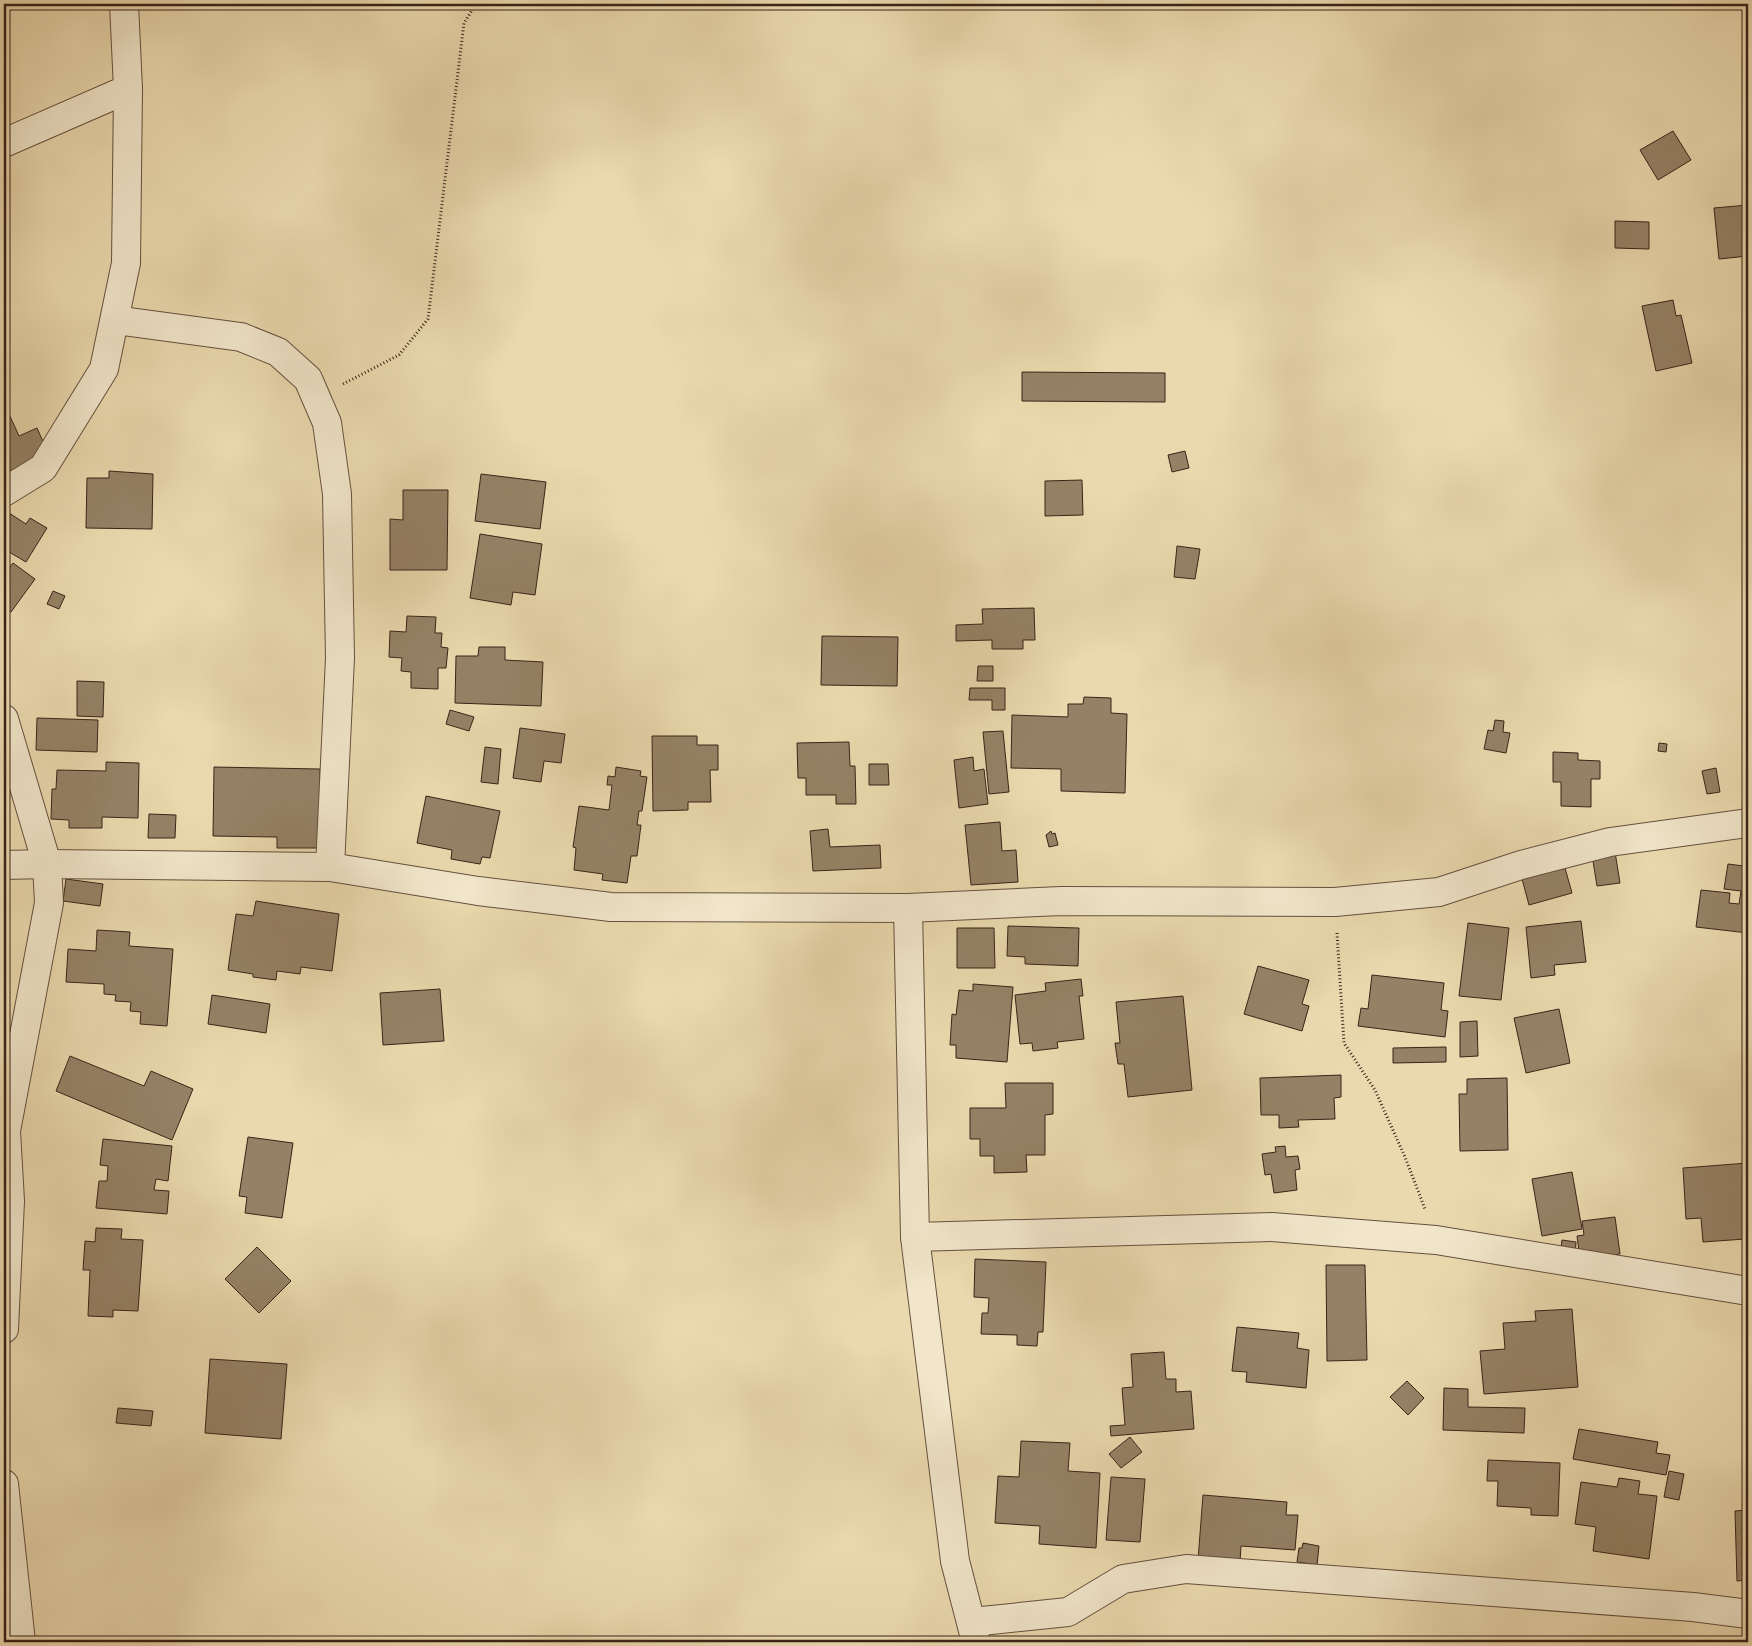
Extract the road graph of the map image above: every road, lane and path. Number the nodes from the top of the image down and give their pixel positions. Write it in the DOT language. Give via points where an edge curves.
graph roads {
  1 [pos="124,4"];
  2 [pos="476,4"];
  3 [pos="128,89"];
  4 [pos="4,143"];
  5 [pos="115,320"];
  6 [pos="316,398"];
  7 [pos="4,492"];
  8 [pos="4,719"];
  9 [pos="1748,824"];
  10 [pos="48,864"];
  11 [pos="4,865"];
  12 [pos="330,866"];
  13 [pos="1335,902"];
  14 [pos="908,908"];
  15 [pos="914,1237"];
  16 [pos="1436,1240"];
  17 [pos="1748,1291"];
  18 [pos="4,1329"];
  19 [pos="4,1484"];
  20 [pos="1748,1614"];
  21 [pos="15,1631"];
  22 [pos="974,1632"];
  1 -- 3 [label="street"];
  2 -- 6 [label="path" via="464,23 428,319 399,355"];
  3 -- 4 [label="street"];
  3 -- 5 [label="street" via="126,262"];
  5 -- 6 [label="street" via="241,337 278,352 308,379"];
  5 -- 7 [label="street" via="104,369 63,439 43,468"];
  6 -- 12 [label="street" via="327,423 337,494 340,658"];
  8 -- 10 [label="street"];
  9 -- 13 [label="street" via="1610,842 1521,865 1439,892"];
  10 -- 11 [label="street"];
  10 -- 12 [label="street"];
  10 -- 18 [label="street" via="49,903 6,1131 10,1201"];
  12 -- 14 [label="street" via="478,891 611,907"];
  13 -- 14 [label="street" via="1061,901"];
  13 -- 16 [label="path" via="1344,1043 1376,1090"];
  14 -- 15 [label="street"];
  15 -- 16 [label="street" via="1272,1227"];
  15 -- 22 [label="street" via="955,1561"];
  16 -- 17 [label="street"];
  19 -- 21 [label="street"];
  20 -- 22 [label="street" via="1693,1607 1186,1569 1124,1579 1068,1612"];
}
